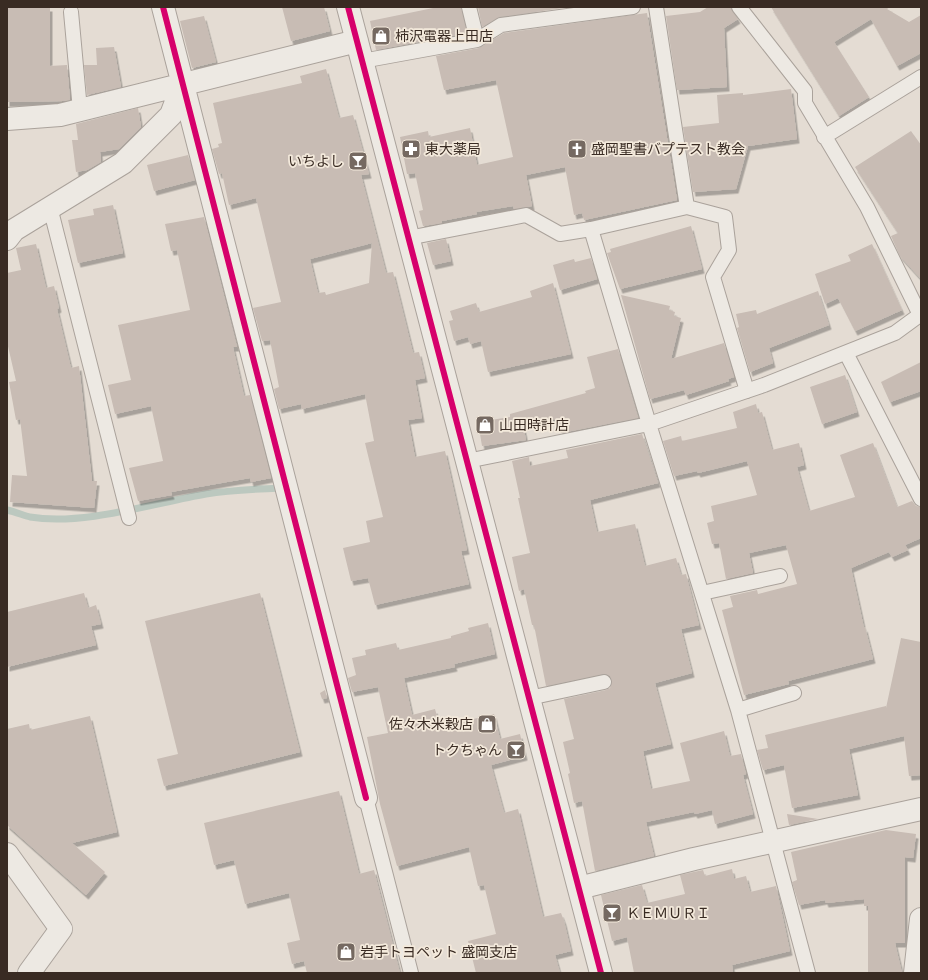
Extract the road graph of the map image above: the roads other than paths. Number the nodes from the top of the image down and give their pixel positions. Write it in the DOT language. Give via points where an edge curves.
graph roads {
  1 [pos="163,7"];
  2 [pos="348,7"];
  3 [pos="470,7"];
  4 [pos="633,7"];
  5 [pos="656,7"];
  6 [pos="739,7"];
  7 [pos="71,12"];
  8 [pos="477,40"];
  9 [pos="360,51"];
  10 [pos="921,77"];
  11 [pos="182,86"];
  12 [pos="80,110"];
  13 [pos="7,119"];
  14 [pos="824,137"];
  15 [pos="50,207"];
  16 [pos="687,207"];
  17 [pos="591,229"];
  18 [pos="408,238"];
  19 [pos="7,239"];
  20 [pos="920,315"];
  21 [pos="846,353"];
  22 [pos="747,391"];
  23 [pos="649,424"];
  24 [pos="467,460"];
  25 [pos="921,498"];
  26 [pos="130,518"];
  27 [pos="780,576"];
  28 [pos="702,593"];
  29 [pos="604,682"];
  30 [pos="794,693"];
  31 [pos="529,698"];
  32 [pos="738,710"];
  33 [pos="366,798"];
  34 [pos="921,810"];
  35 [pos="773,842"];
  36 [pos="7,854"];
  37 [pos="579,888"];
  38 [pos="921,919"];
  39 [pos="29,973"];
  40 [pos="412,973"];
  41 [pos="601,973"];
  42 [pos="808,973"];
  43 [pos="915,973"];
  1 -- 11 [label="street"];
  2 -- 9 [label="street"];
  3 -- 8 [label="lane"];
  4 -- 8 [label="lane" via="501,25"];
  5 -- 16 [label="lane"];
  6 -- 14 [label="lane" via="805,91 805,103"];
  7 -- 12 [label="lane"];
  8 -- 9 [label="lane"];
  9 -- 11 [label="street"];
  9 -- 18 [label="street"];
  10 -- 14 [label="lane"];
  11 -- 12 [label="street"];
  11 -- 15 [label="street" via="171,115 124,162"];
  11 -- 33 [label="street"];
  12 -- 13 [label="street" via="60,115"];
  14 -- 20 [label="lane" via="867,207"];
  15 -- 19 [label="street" via="14,230"];
  15 -- 26 [label="lane"];
  16 -- 17 [label="lane"];
  16 -- 22 [label="lane" via="724,217 729,250 713,277"];
  17 -- 18 [label="lane" via="560,234 526,215"];
  17 -- 23 [label="lane"];
  18 -- 24 [label="street"];
  20 -- 21 [label="lane" via="895,333"];
  21 -- 22 [label="lane"];
  21 -- 25 [label="lane"];
  22 -- 23 [label="lane"];
  23 -- 24 [label="lane"];
  23 -- 28 [label="lane"];
  24 -- 31 [label="street"];
  27 -- 28 [label="lane"];
  28 -- 32 [label="lane"];
  29 -- 31 [label="lane"];
  30 -- 32 [label="lane"];
  31 -- 37 [label="street"];
  32 -- 35 [label="lane"];
  33 -- 40 [label="lane"];
  34 -- 35 [label="street"];
  35 -- 37 [label="street"];
  35 -- 42 [label="lane"];
  36 -- 39 [label="street" via="61,929"];
  37 -- 41 [label="street"];
  38 -- 43 [label="street"];
}
